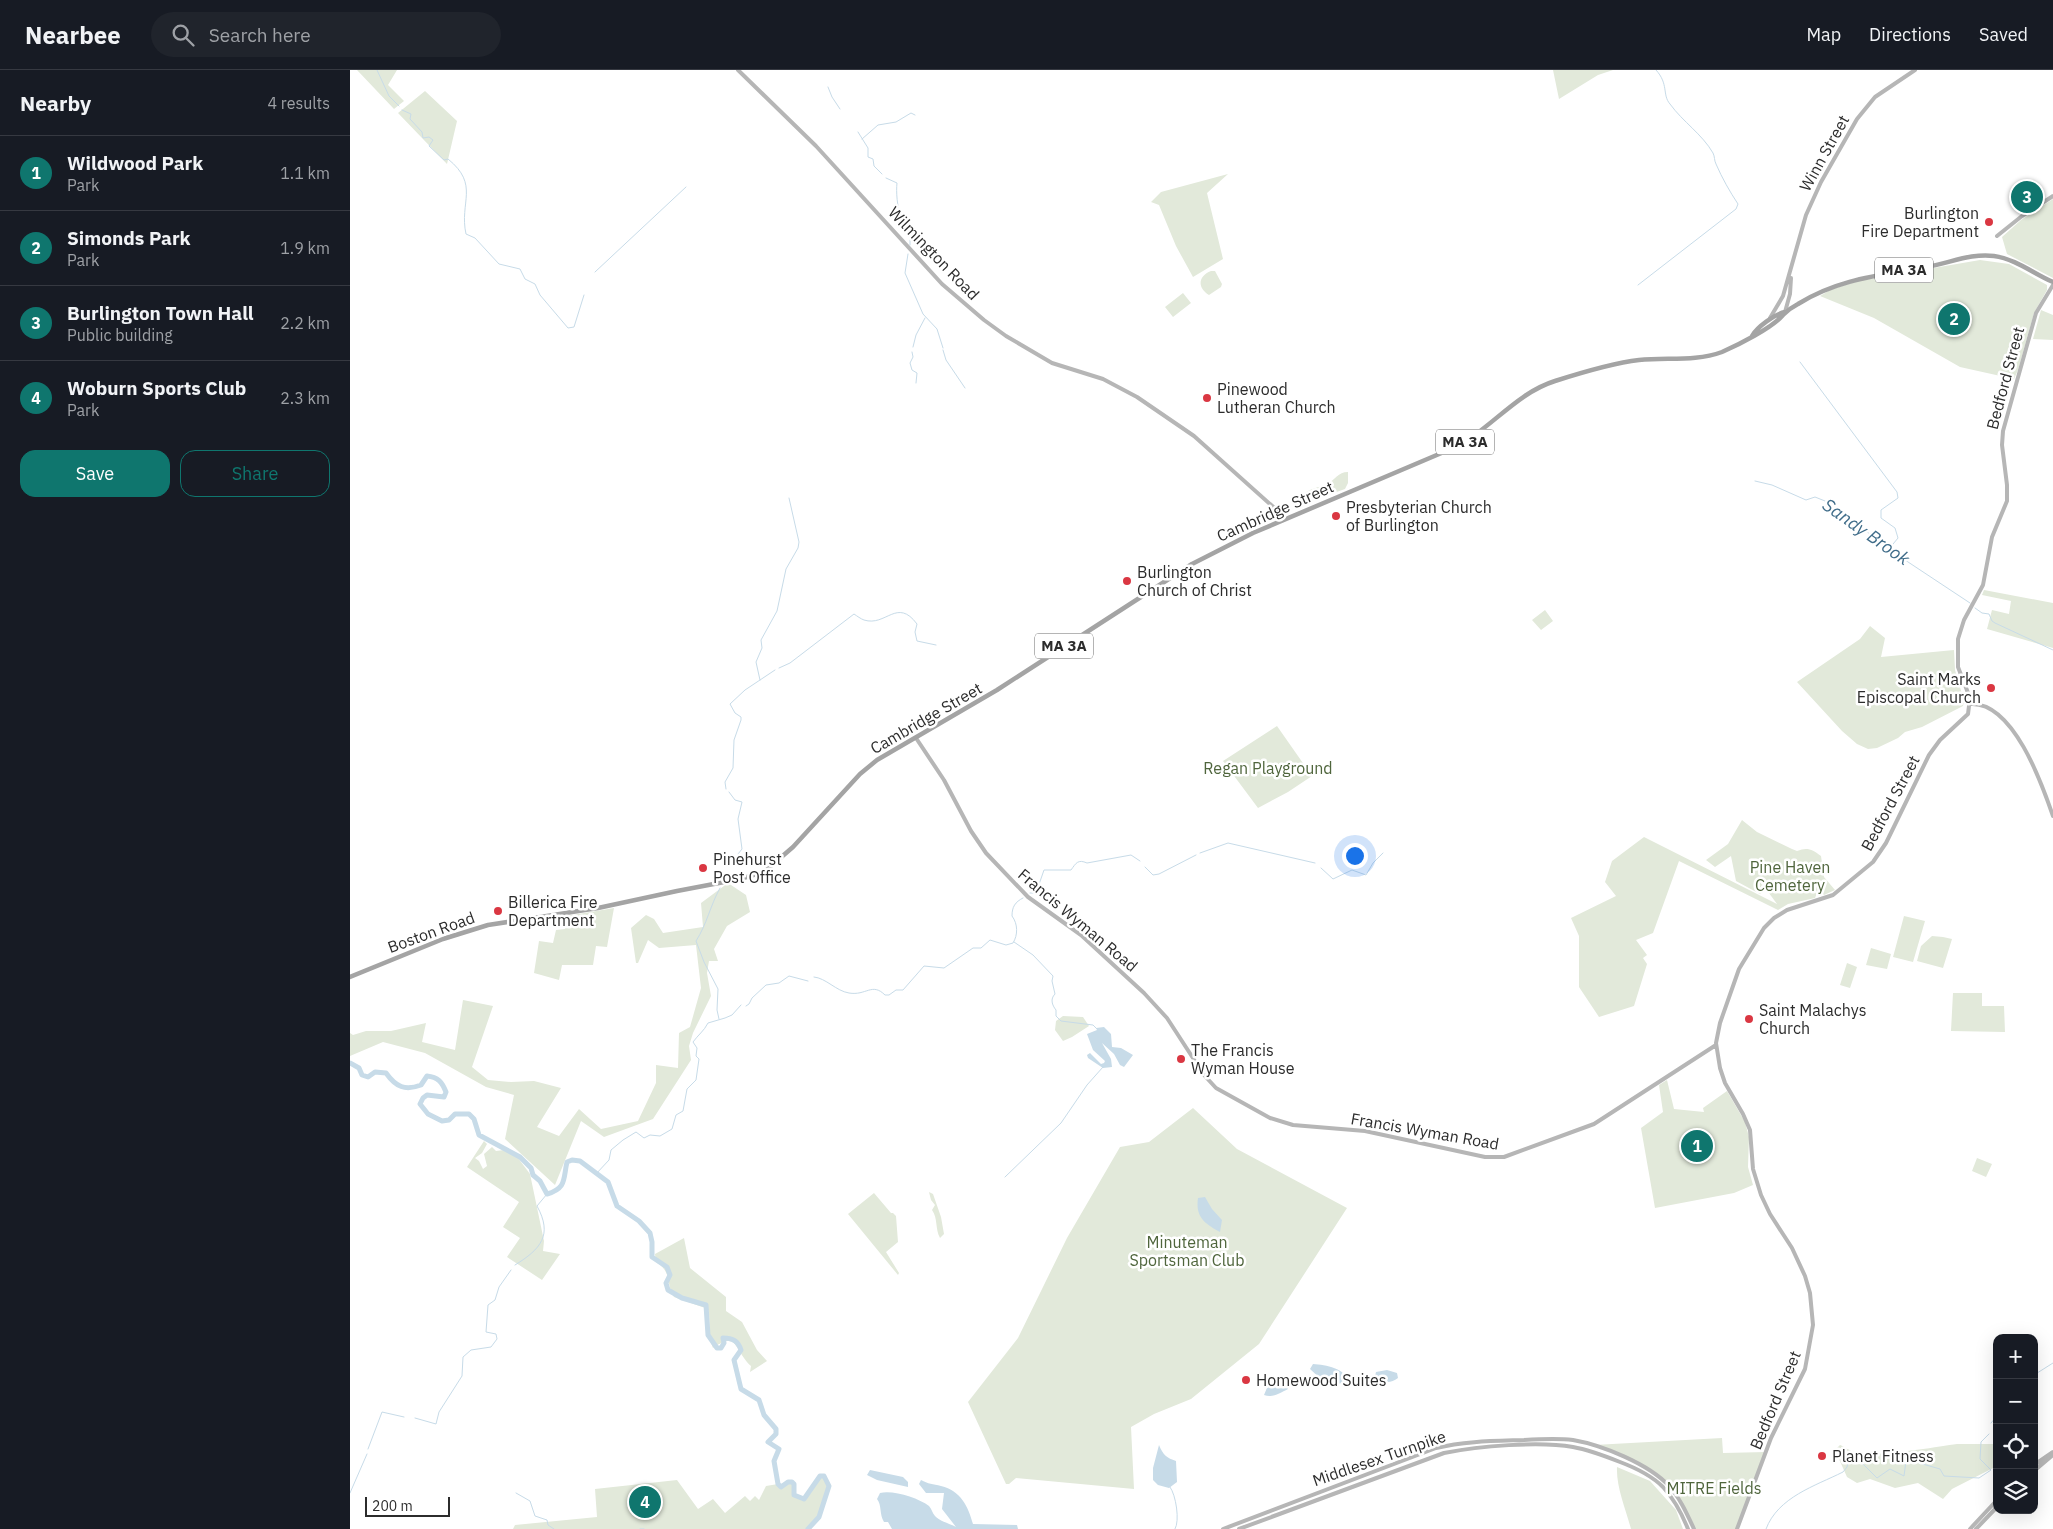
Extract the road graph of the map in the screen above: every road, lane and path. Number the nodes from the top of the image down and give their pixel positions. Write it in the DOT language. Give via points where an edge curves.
graph roads {
  1 [pos="738,70"];
  2 [pos="1915,70"];
  3 [pos="2053,196"];
  4 [pos="1997,236"];
  5 [pos="1791,272"];
  6 [pos="2053,284"];
  7 [pos="1790,294"];
  8 [pos="1782,299"];
  9 [pos="1797,304"];
  10 [pos="1785,312"];
  11 [pos="1765,324"];
  12 [pos="1751,337"];
  13 [pos="1285,520"];
  14 [pos="1970,704"];
  15 [pos="916,738"];
  16 [pos="844,791"];
  17 [pos="2053,816"];
  18 [pos="350,977"];
  19 [pos="1716,1045"];
  20 [pos="2053,1454"];
  21 [pos="1416,1456"];
  22 [pos="1418,1461"];
  23 [pos="2038,1463"];
  24 [pos="2036,1469"];
  25 [pos="1993,1504"];
  26 [pos="1993,1511"];
  27 [pos="1223,1529"];
  28 [pos="1239,1529"];
  29 [pos="1688,1529"];
  30 [pos="1694,1529"];
  31 [pos="1738,1529"];
  32 [pos="1970,1529"];
  33 [pos="1976,1529"];
  1 -- 13 [label="main road, Wilmington Road" via="816,146 942,284 984,320 1049,361 1103,379 1137,396 1194,436"];
  2 -- 5 [label="main road, Winn Street" via="1875,97 1860,115 1806,215"];
  3 -- 4 [label="main road"];
  5 -- 7 [label="main road, Winn Street"];
  5 -- 8 [label="main road, Winn Street"];
  6 -- 9 [label="main road, Cambridge Street / MA 3A" via="2007,259 1975,256 1851,280"];
  6 -- 14 [label="main road, Bedford Street" via="2036,313 2003,431 2007,501 1992,537 1983,585 1959,635 1958,667"];
  7 -- 9 [label="main road"];
  7 -- 10 [label="main road, Winn Street"];
  8 -- 10 [label="main road"];
  8 -- 11 [label="main road, Winn Street"];
  9 -- 10 [label="main road, Cambridge Street / MA 3A"];
  10 -- 11 [label="main road, Cambridge Street / MA 3A"];
  10 -- 12 [label="main road, Cambridge Street / MA 3A"];
  11 -- 12 [label="main road, Cambridge Street / MA 3A"];
  12 -- 13 [label="main road, Cambridge Street / MA 3A" via="1704,357 1630,362 1549,383 1521,398 1458,446"];
  13 -- 15 [label="main road, Cambridge Street / MA 3A" via="1192,564 1008,683"];
  14 -- 17 [label="main road" via="1978,704 1991,711 2013,731 2036,768"];
  14 -- 19 [label="main road, Bedford Street" via="1965,719 1940,740 1929,755 1886,843 1873,862 1834,895 1794,906 1764,928 1733,984"];
  15 -- 16 [label="main road, Cambridge Street / MA 3A" via="877,760"];
  15 -- 19 [label="main road, Francis Wyman Road" via="944,780 978,842 1001,870 1030,899 1081,935 1144,993 1169,1020 1212,1084 1279,1121 1308,1128 1365,1131 1485,1156 1504,1157 1598,1122"];
  16 -- 18 [label="main road, Boston Road / MA 3A" via="798,842 764,872 601,908 488,925 443,939"];
  19 -- 31 [label="main road, Bedford Street" via="1724,1079 1750,1130 1753,1170 1759,1190 1805,1276 1813,1324 1805,1369 1771,1438"];
  20 -- 23 [label="main road"];
  20 -- 24 [label="main road"];
  21 -- 22 [label="main road"];
  21 -- 27 [label="main road, Middlesex Turnpike"];
  21 -- 30 [label="main road, Middlesex Turnpike" via="1453,1444 1486,1441 1572,1440 1594,1445 1643,1467 1668,1485"];
  22 -- 28 [label="main road, Middlesex Turnpike"];
  22 -- 29 [label="main road, Middlesex Turnpike" via="1462,1449 1497,1447 1558,1445 1594,1451 1655,1480 1681,1512"];
  25 -- 32 [label="main road"];
  26 -- 33 [label="main road"];
}
